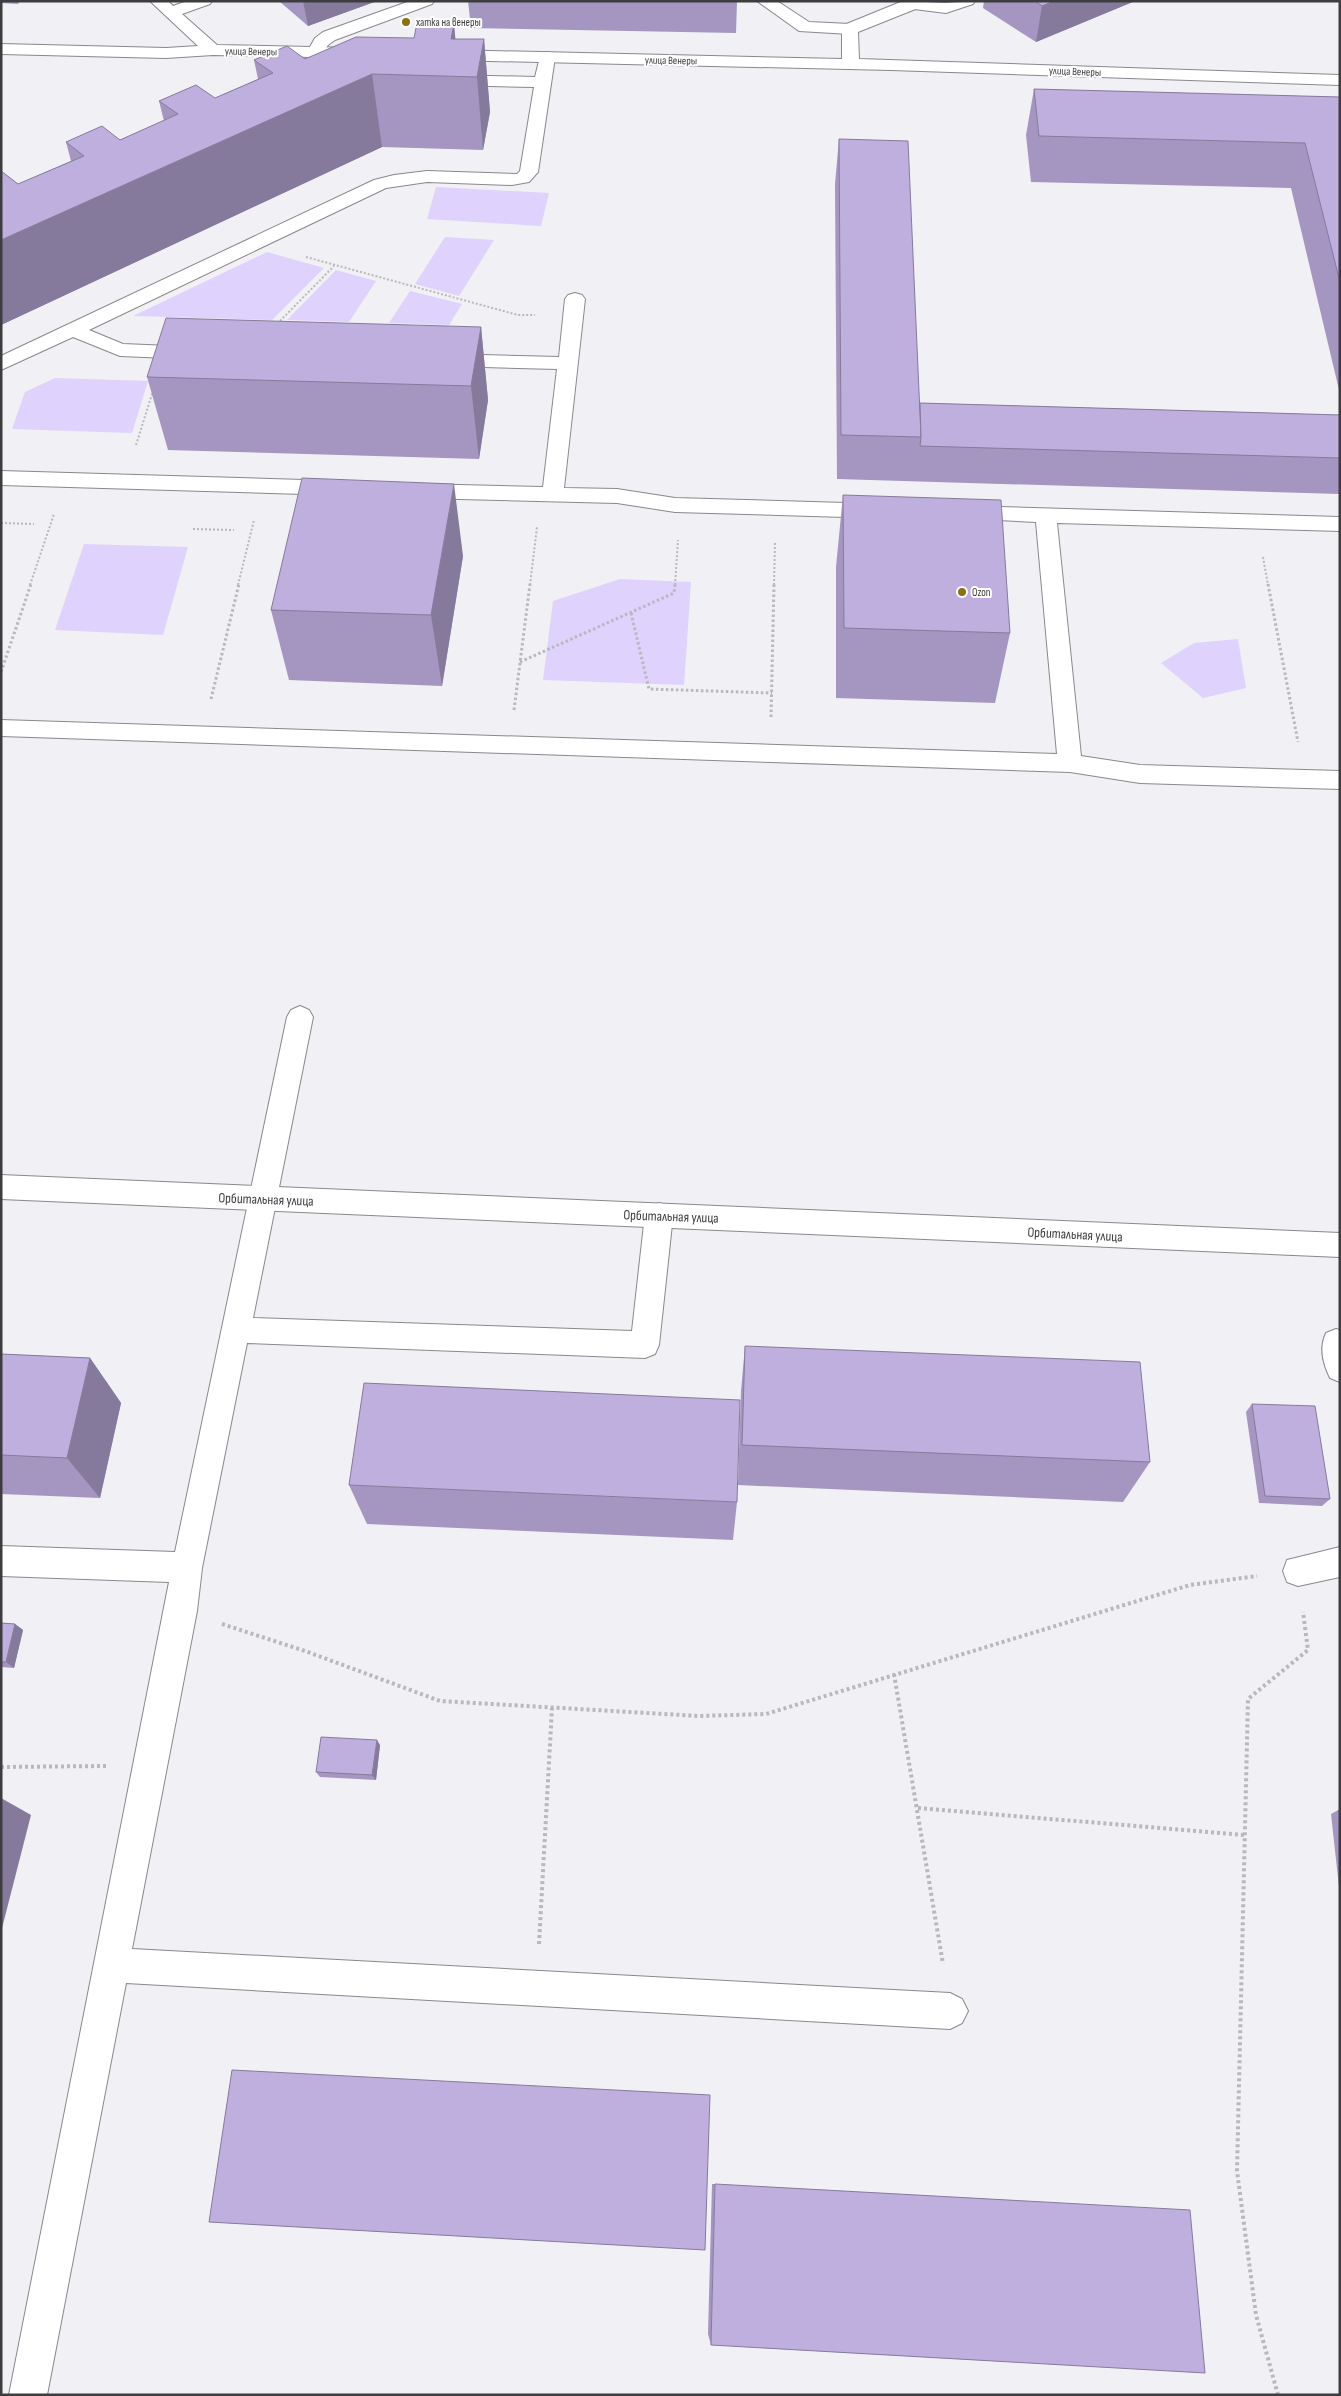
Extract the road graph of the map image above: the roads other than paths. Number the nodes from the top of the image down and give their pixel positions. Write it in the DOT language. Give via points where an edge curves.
graph roads {
  1 [pos="158,1"];
  2 [pos="204,1"];
  3 [pos="426,1"];
  4 [pos="765,1"];
  5 [pos="967,1"];
  6 [pos="912,3"];
  7 [pos="172,12"];
  8 [pos="850,29"];
  9 [pos="1,49"];
  10 [pos="213,50"];
  11 [pos="315,52"];
  12 [pos="373,53"];
  13 [pos="431,55"];
  14 [pos="547,57"];
  15 [pos="851,64"];
  16 [pos="434,79"];
  17 [pos="1340,80"];
  18 [pos="543,82"];
  19 [pos="574,308"];
  20 [pos="72,330"];
  21 [pos="213,353"];
  22 [pos="428,359"];
  23 [pos="568,363"];
  24 [pos="1,364"];
  25 [pos="1,478"];
  26 [pos="352,488"];
  27 [pos="402,490"];
  28 [pos="547,494"];
  29 [pos="901,511"];
  30 [pos="940,512"];
  31 [pos="1046,516"];
  32 [pos="1340,524"];
  33 [pos="1,728"];
  34 [pos="1070,763"];
  35 [pos="1340,780"];
  36 [pos="300,1017"];
  37 [pos="1,1187"];
  38 [pos="262,1199"];
  39 [pos="659,1215"];
  40 [pos="1340,1245"];
  41 [pos="235,1330"];
  42 [pos="1340,1342"];
  43 [pos="1340,1369"];
  44 [pos="1,1561"];
  45 [pos="1340,1562"];
  46 [pos="187,1568"];
  47 [pos="1298,1571"];
  48 [pos="112,1965"];
  49 [pos="950,2011"];
  50 [pos="28,2395"];
  1 -- 7 [label="street"];
  2 -- 7 [label="street"];
  3 -- 11 [label="street" via="328,36"];
  4 -- 8 [label="street" via="804,27"];
  5 -- 6 [label="street" via="946,8"];
  6 -- 8 [label="street"];
  7 -- 10 [label="street"];
  8 -- 15 [label="street"];
  9 -- 10 [label="street, улица Венеры" via="166,53"];
  10 -- 11 [label="street, улица Венеры"];
  11 -- 12 [label="street, улица Венеры"];
  13 -- 14 [label="street, улица Венеры"];
  14 -- 15 [label="street, улица Венеры"];
  14 -- 18 [label="street"];
  15 -- 17 [label="street, улица Венеры"];
  16 -- 18 [label="street"];
  18 -- 20 [label="street" via="530,172 523,178 394,179"];
  19 -- 23 [label="street"];
  20 -- 21 [label="street" via="120,350"];
  20 -- 24 [label="street"];
  22 -- 23 [label="street"];
  23 -- 28 [label="street"];
  25 -- 26 [label="street"];
  27 -- 28 [label="street"];
  28 -- 29 [label="street" via="617,496 676,505"];
  30 -- 31 [label="street"];
  31 -- 32 [label="street"];
  31 -- 34 [label="street"];
  33 -- 34 [label="street"];
  34 -- 35 [label="street" via="1140,774"];
  36 -- 38 [label="street"];
  37 -- 38 [label="street, Орбитальная улица"];
  38 -- 39 [label="street, Орбитальная улица"];
  38 -- 41 [label="street"];
  39 -- 40 [label="street, Орбитальная улица"];
  39 -- 41 [label="street" via="645,1344"];
  41 -- 46 [label="street"];
  42 -- 43 [label="street" via="1336,1342"];
  44 -- 46 [label="street"];
  45 -- 47 [label="street"];
  46 -- 48 [label="street"];
  48 -- 49 [label="street"];
  48 -- 50 [label="street"];
}
